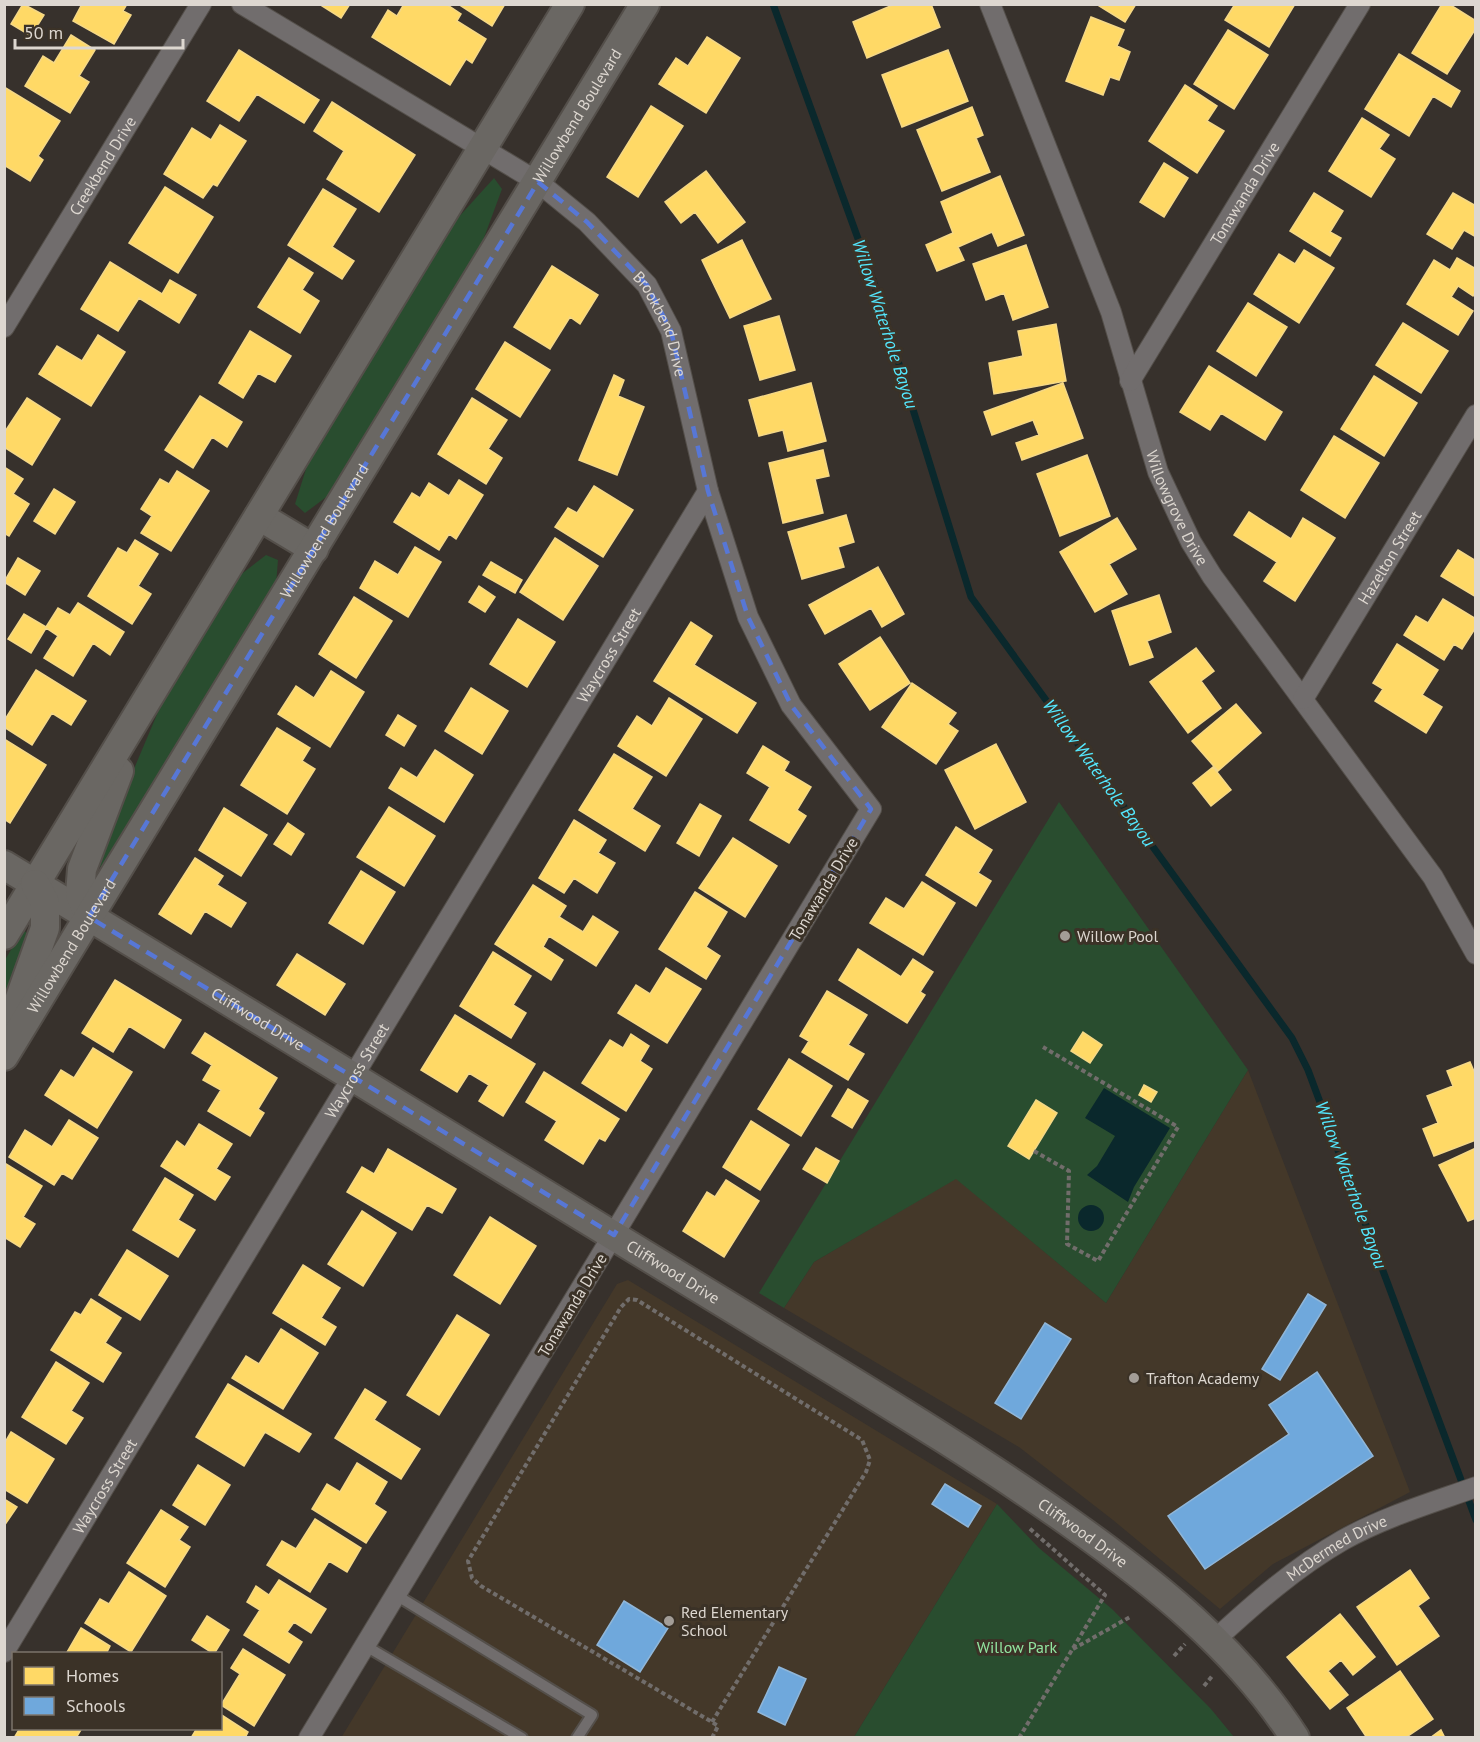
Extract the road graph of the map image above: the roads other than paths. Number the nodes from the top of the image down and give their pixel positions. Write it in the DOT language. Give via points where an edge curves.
graph roads {
  1 [pos="201,4"];
  2 [pos="242,4"];
  3 [pos="570,4"];
  4 [pos="645,4"];
  5 [pos="1360,4"];
  6 [pos="994,8"];
  7 [pos="483,149"];
  8 [pos="538,182"];
  9 [pos="4,327"];
  10 [pos="1131,381"];
  11 [pos="1476,415"];
  12 [pos="708,491"];
  13 [pos="259,516"];
  14 [pos="314,549"];
  15 [pos="1303,699"];
  16 [pos="146,702"];
  17 [pos="871,809"];
  18 [pos="4,865"];
  19 [pos="35,884"];
  20 [pos="89,916"];
  21 [pos="4,935"];
  22 [pos="1476,954"];
  23 [pos="4,1042"];
  24 [pos="4,1056"];
  25 [pos="353,1077"];
  26 [pos="614,1235"];
  27 [pos="1476,1487"];
  28 [pos="396,1595"];
  29 [pos="1216,1639"];
  30 [pos="364,1646"];
  31 [pos="4,1652"];
  32 [pos="309,1737"];
  33 [pos="522,1737"];
  34 [pos="577,1737"];
  35 [pos="1295,1737"];
  1 -- 9 [label="street, Creekbend Drive"];
  2 -- 7 [label="street, Brookbend Drive"];
  3 -- 7 [label="main road"];
  4 -- 8 [label="main road, Willowbend Boulevard"];
  5 -- 10 [label="street, Tonawanda Drive"];
  6 -- 10 [label="street, Willowgrove Drive" via="1111,312"];
  7 -- 8 [label="street, Brookbend Drive"];
  7 -- 13 [label="main road"];
  8 -- 12 [label="street, Brookbend Drive" via="587,222 647,285 671,331"];
  8 -- 14 [label="main road, Willowbend Boulevard"];
  10 -- 15 [label="street, Willowgrove Drive" via="1158,471 1191,542"];
  11 -- 15 [label="street, Hazelton Street"];
  12 -- 17 [label="street, Brookbend Drive" via="748,617 791,705"];
  12 -- 25 [label="street, Waycross Street"];
  13 -- 14 [label="main road"];
  13 -- 16 [label="main road"];
  14 -- 20 [label="main road, Willowbend Boulevard"];
  15 -- 22 [label="street, Willowgrove Drive" via="1433,877"];
  16 -- 19 [label="main road"];
  16 -- 20 [label="main road" via="82,869 80,894"];
  17 -- 26 [label="street, Tonawanda Drive"];
  18 -- 19 [label="main road, Cliffwood Drive"];
  19 -- 20 [label="main road, Cliffwood Drive"];
  19 -- 21 [label="main road"];
  19 -- 23 [label="main road" via="45,902 45,928"];
  20 -- 24 [label="main road, Willowbend Boulevard"];
  20 -- 25 [label="main road, Cliffwood Drive"];
  25 -- 26 [label="main road, Cliffwood Drive"];
  25 -- 31 [label="street, Waycross Street"];
  26 -- 28 [label="street, Tonawanda Drive"];
  26 -- 29 [label="main road, Cliffwood Drive" via="1011,1481 1163,1592"];
  27 -- 29 [label="street, McDermed Drive" via="1344,1540 1299,1568"];
  28 -- 30 [label="street, Tonawanda Drive"];
  28 -- 34 [label="lane" via="592,1714"];
  29 -- 35 [label="main road, Cliffwood Drive"];
  30 -- 32 [label="street, Tonawanda Drive"];
  30 -- 33 [label="lane"];
}
